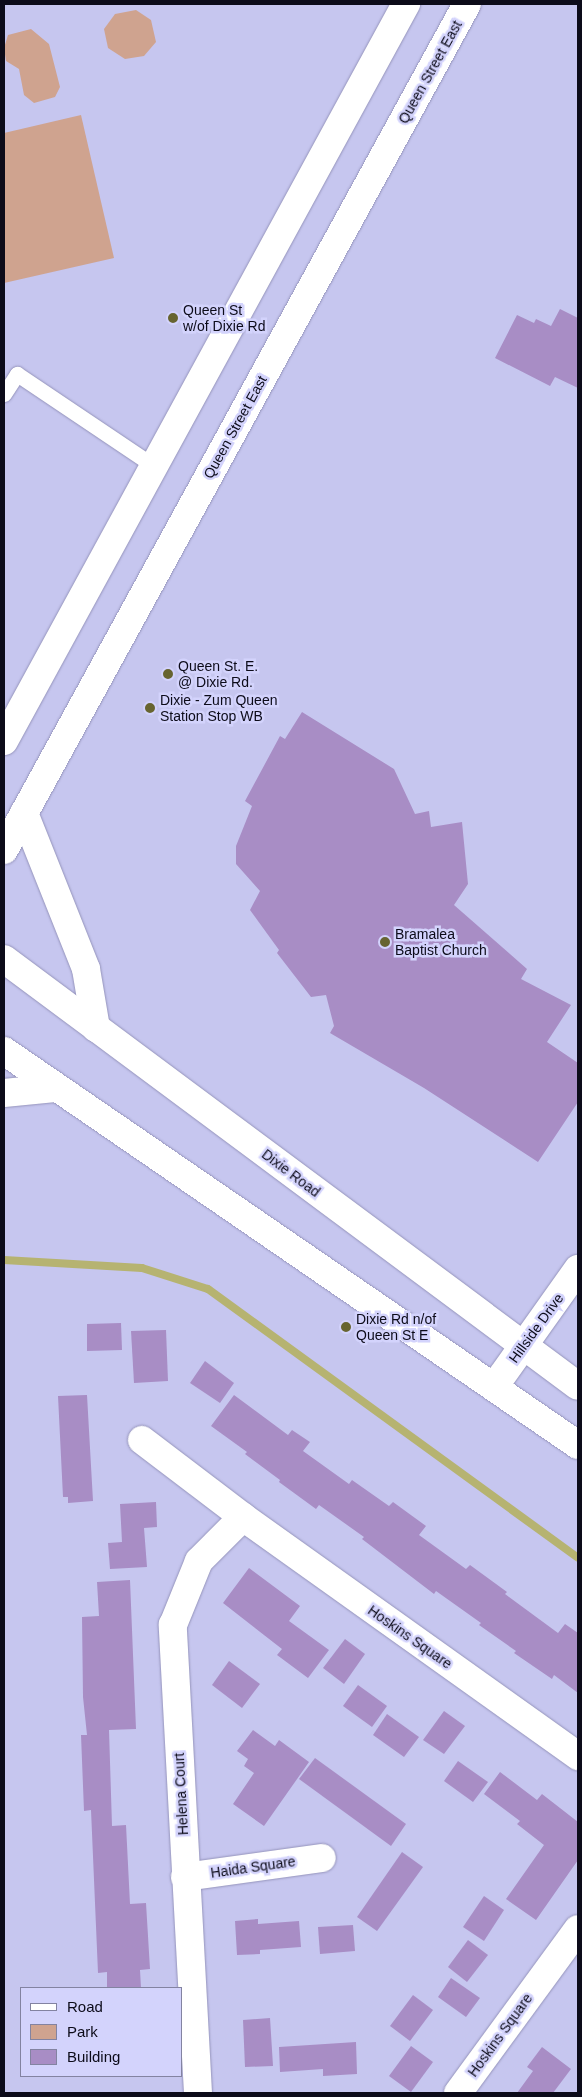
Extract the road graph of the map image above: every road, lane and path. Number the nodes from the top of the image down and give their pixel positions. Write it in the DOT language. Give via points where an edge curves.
graph roads {
  1 [pos="406,4"];
  2 [pos="467,4"];
  3 [pos="4,394"];
  4 [pos="154,466"];
  5 [pos="4,741"];
  6 [pos="24,813"];
  7 [pos="4,850"];
  8 [pos="4,959"];
  9 [pos="96,1028"];
  10 [pos="4,1051"];
  11 [pos="55,1088"];
  12 [pos="4,1093"];
  13 [pos="578,1269"];
  14 [pos="523,1346"];
  15 [pos="578,1386"];
  16 [pos="494,1387"];
  17 [pos="142,1440"];
  18 [pos="578,1445"];
  19 [pos="243,1517"];
  20 [pos="578,1756"];
  21 [pos="322,1858"];
  22 [pos="184,1877"];
  23 [pos="578,1929"];
  24 [pos="198,2093"];
  25 [pos="458,2093"];
  1 -- 4 [label="main road"];
  2 -- 6 [label="main road, Queen Street East"];
  3 -- 4 [label="lane" via="17,374"];
  4 -- 5 [label="main road"];
  6 -- 7 [label="main road, Queen Street East"];
  6 -- 9 [label="main road" via="86,968"];
  8 -- 9 [label="main road, Dixie Road"];
  9 -- 14 [label="main road, Dixie Road"];
  10 -- 11 [label="main road"];
  11 -- 12 [label="main road"];
  11 -- 16 [label="main road"];
  13 -- 14 [label="main road, Hillside Drive"];
  14 -- 15 [label="main road, Dixie Road"];
  14 -- 16 [label="main road, Hillside Drive"];
  16 -- 18 [label="main road"];
  17 -- 19 [label="main road"];
  19 -- 20 [label="main road, Hoskins Square"];
  19 -- 22 [label="main road, Helena Court" via="199,1561 173,1625"];
  21 -- 22 [label="main road, Haida Square"];
  22 -- 24 [label="main road, Helena Court"];
  23 -- 25 [label="main road, Hoskins Square"];
}
